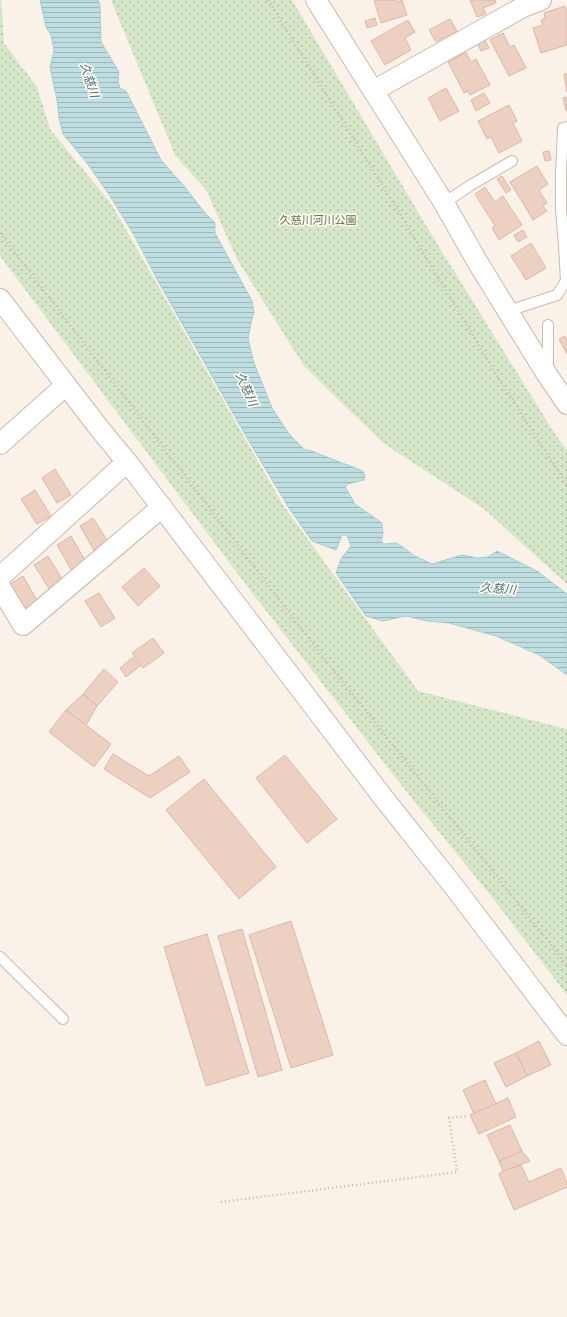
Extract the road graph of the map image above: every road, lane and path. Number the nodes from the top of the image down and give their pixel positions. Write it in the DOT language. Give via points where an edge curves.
graph roads {
  1 [pos="268,0"];
  2 [pos="317,0"];
  3 [pos="541,0"];
  4 [pos="522,4"];
  5 [pos="373,91"];
  6 [pos="567,127"];
  7 [pos="512,161"];
  8 [pos="444,203"];
  9 [pos="0,233"];
  10 [pos="1,302"];
  11 [pos="508,311"];
  12 [pos="548,325"];
  13 [pos="548,377"];
  14 [pos="66,385"];
  15 [pos="567,404"];
  16 [pos="0,444"];
  17 [pos="127,462"];
  18 [pos="567,485"];
  19 [pos="162,507"];
  20 [pos="0,577"];
  21 [pos="0,587"];
  22 [pos="0,957"];
  23 [pos="567,965"];
  24 [pos="63,1018"];
  25 [pos="567,1036"];
  26 [pos="466,1116"];
  27 [pos="221,1202"];
  1 -- 18 [label="path" via="499,379"];
  2 -- 5 [label="street"];
  3 -- 4 [label="street"];
  4 -- 5 [label="street"];
  5 -- 8 [label="street"];
  6 -- 11 [label="lane" via="563,128 561,172 566,281 557,295"];
  7 -- 8 [label="lane"];
  8 -- 11 [label="street"];
  9 -- 23 [label="path" via="316,648"];
  10 -- 14 [label="street"];
  11 -- 13 [label="street"];
  12 -- 13 [label="lane"];
  13 -- 15 [label="street"];
  14 -- 16 [label="street"];
  14 -- 17 [label="street"];
  17 -- 19 [label="street"];
  17 -- 20 [label="street"];
  19 -- 21 [label="street" via="23,625"];
  19 -- 25 [label="street"];
  22 -- 24 [label="lane"];
  26 -- 27 [label="path" via="449,1118 457,1172"];
}
